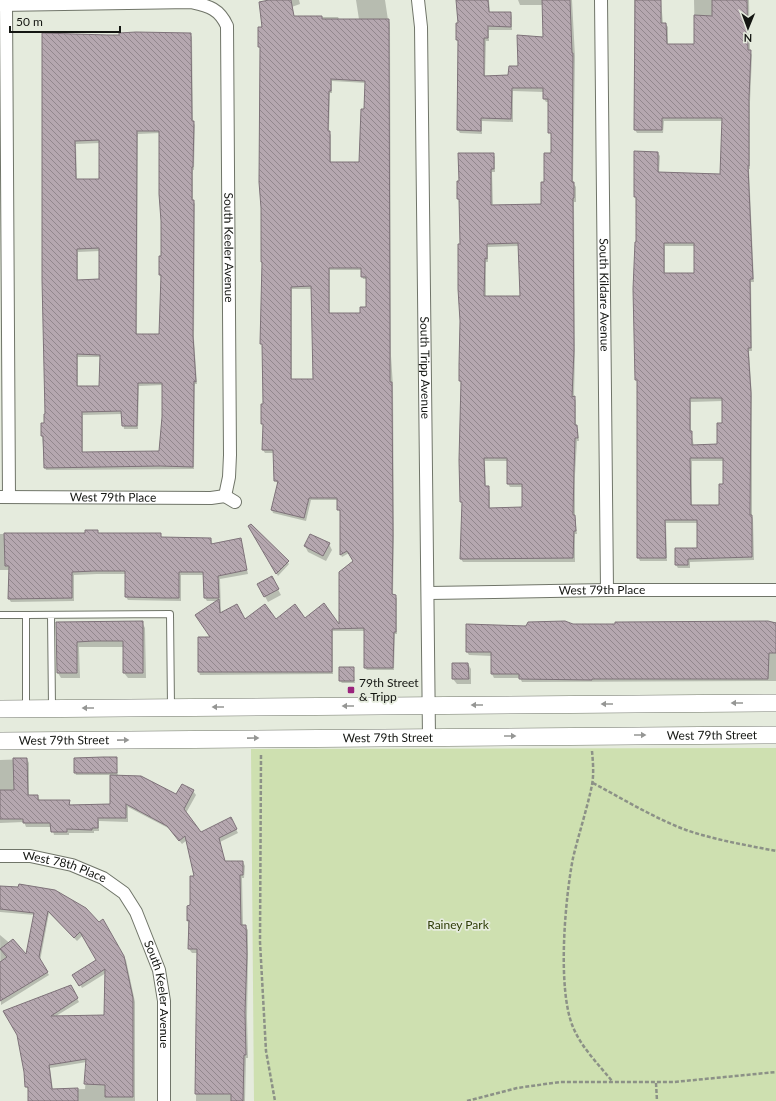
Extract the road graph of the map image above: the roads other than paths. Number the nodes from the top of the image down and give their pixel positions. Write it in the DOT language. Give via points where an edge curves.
graph roads {
  1 [pos="418,0"];
  2 [pos="601,0"];
  3 [pos="3,4"];
  4 [pos="225,496"];
  5 [pos="5,497"];
  6 [pos="235,502"];
  7 [pos="607,590"];
  8 [pos="776,590"];
  9 [pos="429,593"];
  10 [pos="0,615"];
  11 [pos="26,615"];
  12 [pos="51,615"];
  13 [pos="776,703"];
  14 [pos="429,705"];
  15 [pos="52,708"];
  16 [pos="171,708"];
  17 [pos="0,709"];
  18 [pos="26,709"];
  19 [pos="776,735"];
  20 [pos="429,736"];
  21 [pos="0,741"];
  22 [pos="0,856"];
  23 [pos="124,893"];
  24 [pos="164,1101"];
  1 -- 9 [label="street, South Tripp Avenue" via="421,27"];
  2 -- 7 [label="street, South Kildare Avenue"];
  3 -- 4 [label="street, South Keeler Avenue" via="191,2 209,6 223,17 227,26 230,455"];
  3 -- 5 [label="street"];
  4 -- 5 [label="street, West 79th Place"];
  4 -- 6 [label="street"];
  7 -- 8 [label="street, West 79th Place"];
  7 -- 9 [label="street, West 79th Place"];
  9 -- 14 [label="street, South Tripp Avenue"];
  10 -- 11 [label="lane"];
  11 -- 12 [label="lane"];
  11 -- 18 [label="lane"];
  12 -- 15 [label="lane"];
  12 -- 16 [label="lane" via="170,614"];
  13 -- 14 [label="main road, one-way"];
  14 -- 16 [label="main road, one-way"];
  14 -- 20 [label="street, South Tripp Avenue"];
  16 -- 15 [label="main road, one-way"];
  15 -- 18 [label="main road"];
  17 -- 18 [label="main road"];
  20 -- 19 [label="main road, West 79th Street, one-way"];
  21 -- 20 [label="main road, West 79th Street, one-way"];
  22 -- 23 [label="street, West 78th Place" via="30,856 72,865 103,878"];
  23 -- 24 [label="street, South Keeler Avenue" via="136,912 159,970 164,1001"];
}
